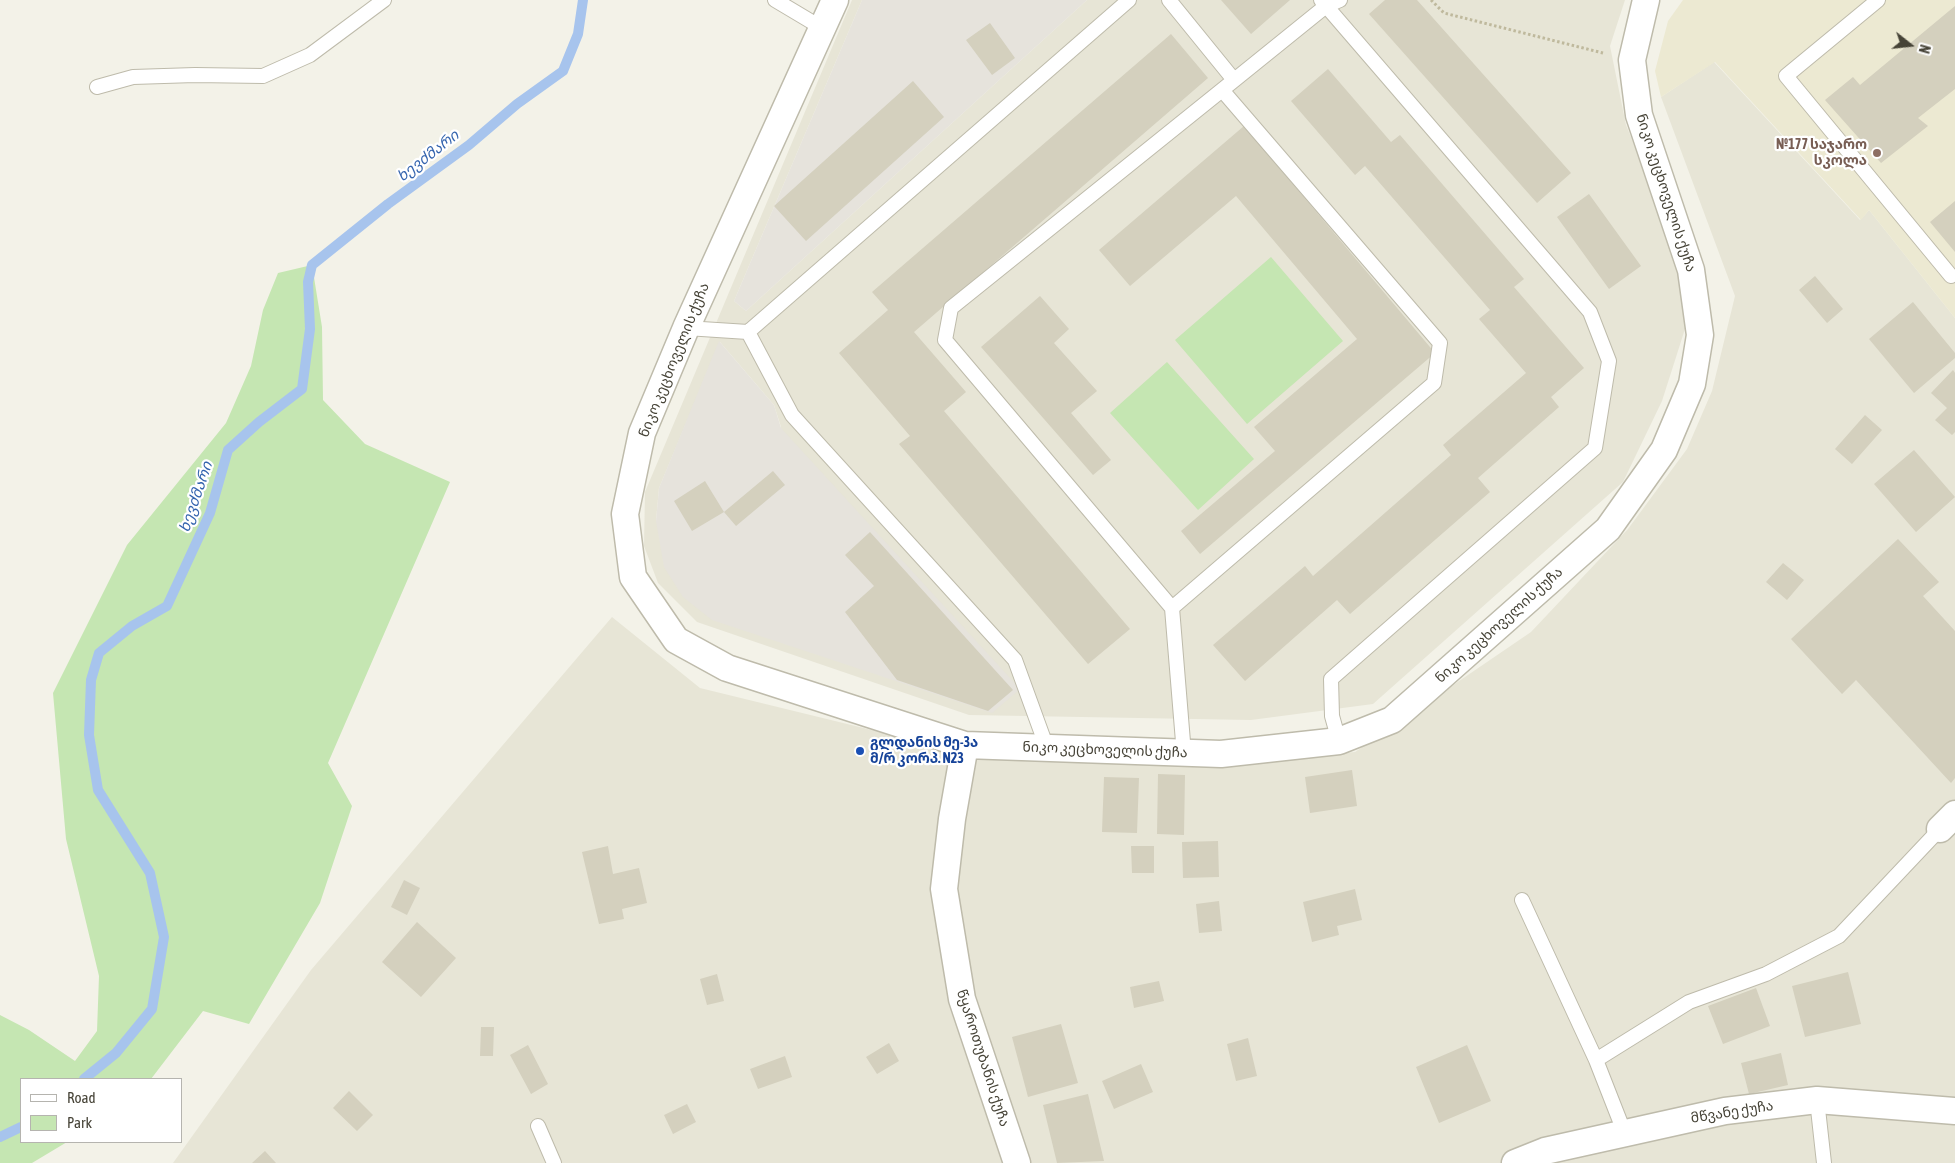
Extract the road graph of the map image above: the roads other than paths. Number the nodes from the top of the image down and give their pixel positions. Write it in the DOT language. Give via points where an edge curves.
graph roads {
  1 [pos="384,0"];
  2 [pos="775,0"];
  3 [pos="835,0"];
  4 [pos="1129,0"];
  5 [pos="1169,0"];
  6 [pos="1340,0"];
  7 [pos="1646,0"];
  8 [pos="1878,0"];
  9 [pos="1324,3"];
  10 [pos="822,28"];
  11 [pos="1234,80"];
  12 [pos="97,86"];
  13 [pos="1222,90"];
  14 [pos="1951,276"];
  15 [pos="686,328"];
  16 [pos="748,332"];
  17 [pos="1172,608"];
  18 [pos="1339,742"];
  19 [pos="965,745"];
  20 [pos="1047,748"];
  21 [pos="1184,754"];
  22 [pos="1948,821"];
  23 [pos="1522,900"];
  24 [pos="1596,1060"];
  25 [pos="1817,1100"];
  26 [pos="1955,1110"];
  27 [pos="538,1126"];
  28 [pos="1626,1134"];
  29 [pos="554,1163"];
  30 [pos="1017,1163"];
  31 [pos="1515,1163"];
  32 [pos="1824,1163"];
  1 -- 12 [label="lane" via="310,55 263,76 133,77"];
  2 -- 10 [label="lane"];
  3 -- 10 [label="street, ნიკო კეცხოველის ქუჩა"];
  4 -- 16 [label="lane"];
  5 -- 11 [label="lane"];
  6 -- 9 [label="lane"];
  7 -- 18 [label="street, ნიკო კეცხოველის ქუჩა" via="1632,60 1639,115 1692,270 1700,335 1692,384 1664,450 1608,529 1392,720"];
  8 -- 14 [label="lane" via="1786,76"];
  9 -- 11 [label="lane"];
  9 -- 18 [label="lane" via="1590,312 1609,360 1595,448 1331,679 1332,716"];
  10 -- 15 [label="street, ნიკო კეცხოველის ქუჩა"];
  11 -- 13 [label="lane"];
  13 -- 17 [label="lane" via="1440,343 1434,383"];
  13 -- 17 [label="lane" via="951,308 945,340"];
  15 -- 16 [label="lane"];
  15 -- 19 [label="street, ნიკო კეცხოველის ქუჩა" via="642,433 625,514 633,577 676,640 727,668"];
  16 -- 20 [label="lane" via="792,415 1015,660"];
  17 -- 21 [label="lane"];
  18 -- 21 [label="street, ნიკო კეცხოველის ქუჩა" via="1221,754"];
  19 -- 20 [label="street, ნიკო კეცხოველის ქუჩა"];
  19 -- 30 [label="street, წყაროთუბანის ქუჩა" via="944,889 962,999"];
  20 -- 21 [label="street, ნიკო კეცხოველის ქუჩა"];
  22 -- 24 [label="lane" via="1840,936 1766,974 1689,1002"];
  23 -- 24 [label="lane"];
  24 -- 28 [label="lane"];
  25 -- 26 [label="street, მწვანე ქუჩა"];
  25 -- 28 [label="street, მწვანე ქუჩა" via="1725,1111"];
  25 -- 32 [label="lane"];
  27 -- 29 [label="lane"];
  28 -- 31 [label="street, მწვანე ქუჩა" via="1545,1151"];
}
